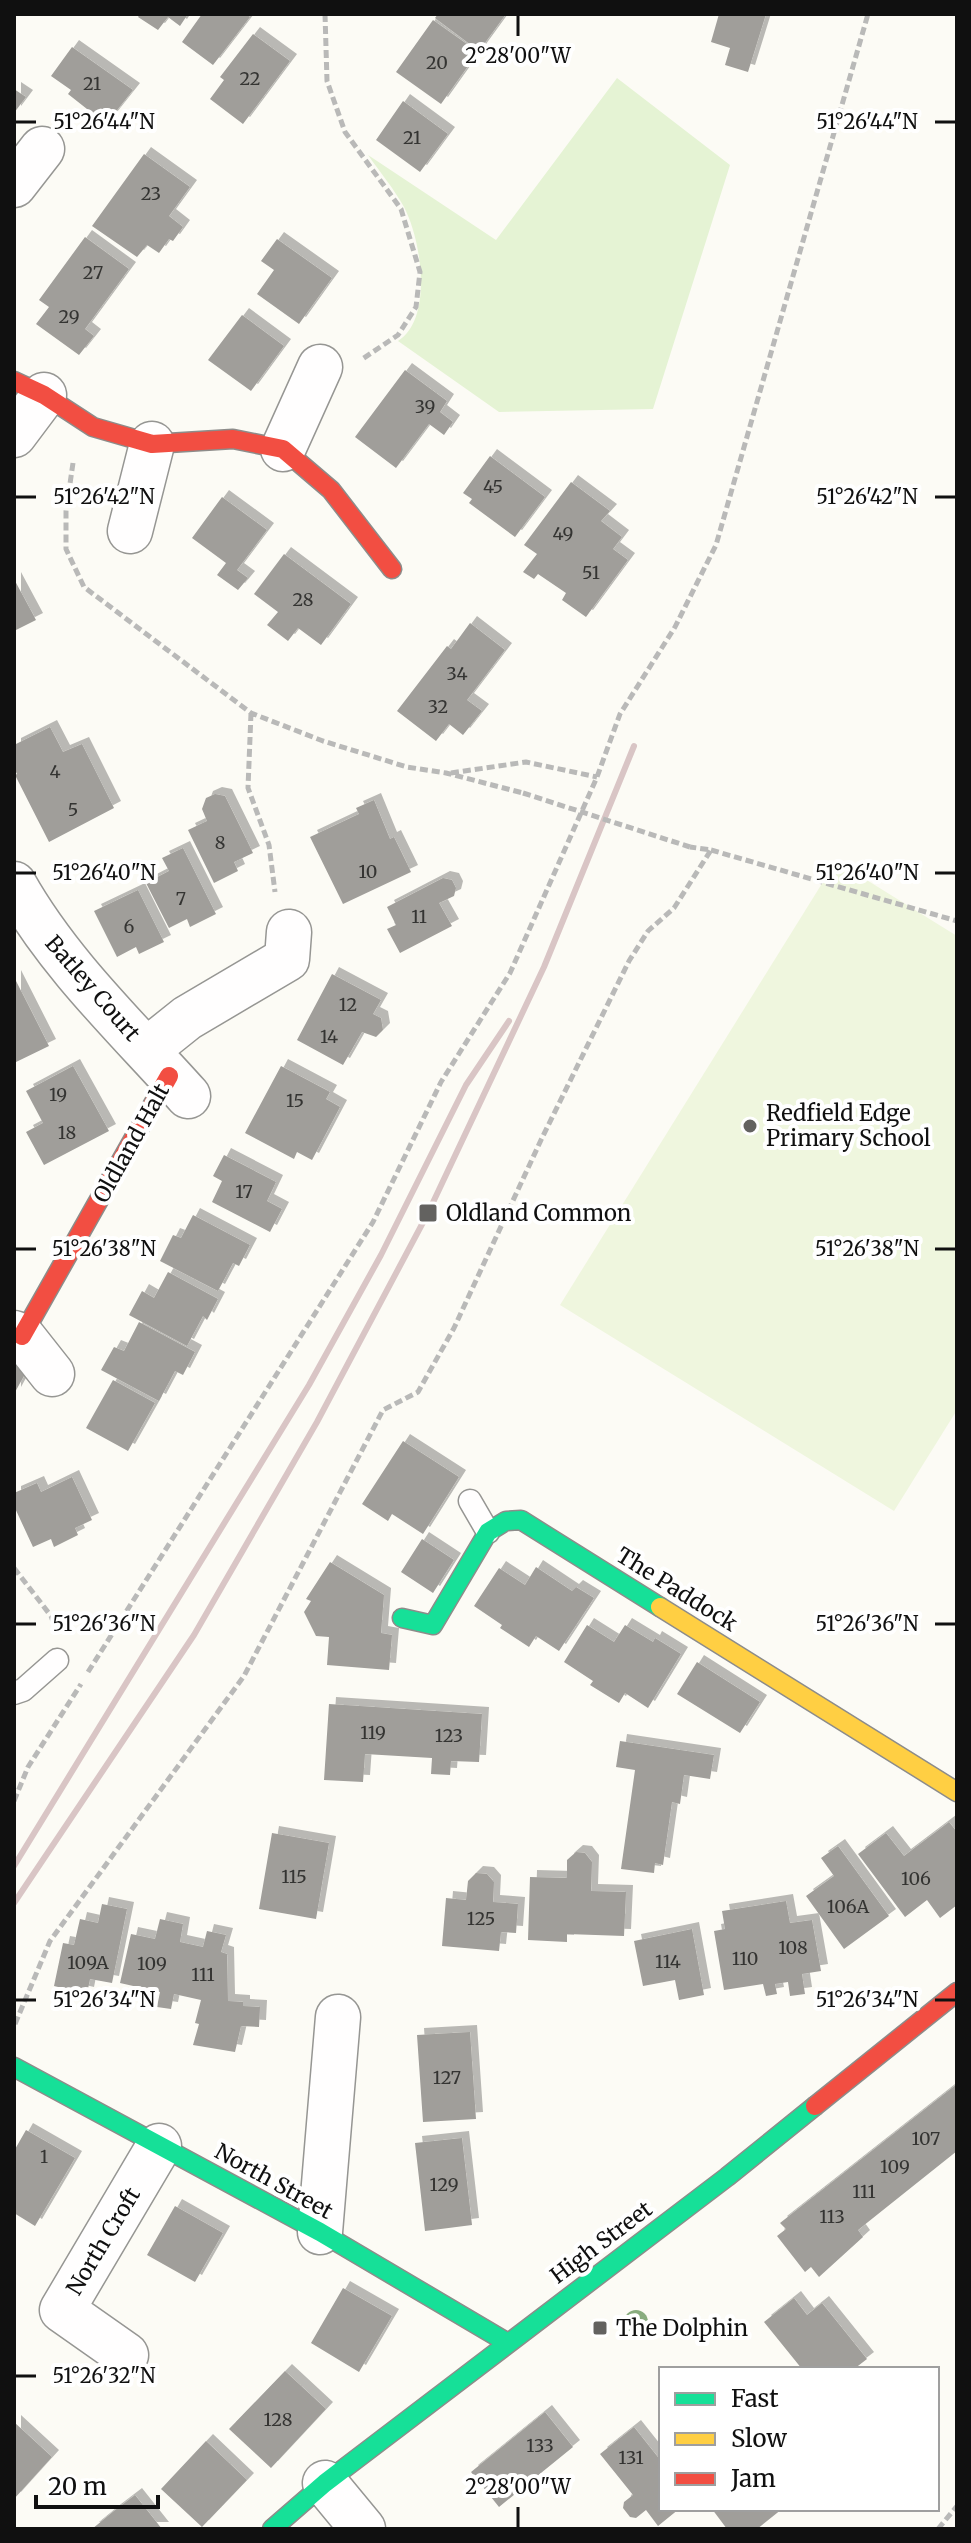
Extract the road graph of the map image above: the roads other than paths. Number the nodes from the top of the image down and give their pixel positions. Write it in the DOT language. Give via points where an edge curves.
graph roads {
  1 [pos="42,149"];
  2 [pos="14,185"];
  3 [pos="318,372"];
  4 [pos="29,388"];
  5 [pos="14,435"];
  6 [pos="152,444"];
  7 [pos="283,449"];
  8 [pos="130,531"];
  9 [pos="392,569"];
  10 [pos="20,907"];
  11 [pos="289,932"];
  12 [pos="168,1074"];
  13 [pos="18,1334"];
  14 [pos="52,1374"];
  15 [pos="470,1501"];
  16 [pos="488,1532"];
  17 [pos="402,1618"];
  18 [pos="57,1660"];
  19 [pos="14,1693"];
  20 [pos="957,1792"];
  21 [pos="957,1992"];
  22 [pos="338,2017"];
  23 [pos="14,2067"];
  24 [pos="159,2146"];
  25 [pos="320,2232"];
  26 [pos="508,2343"];
  27 [pos="126,2355"];
  28 [pos="325,2483"];
  29 [pos="272,2529"];
  30 [pos="363,2529"];
  1 -- 2 [label="street"];
  3 -- 7 [label="street"];
  4 -- 5 [label="street"];
  4 -- 6 [label="street" via="93,427"];
  6 -- 7 [label="street" via="233,439"];
  6 -- 8 [label="street"];
  7 -- 9 [label="street" via="331,490"];
  10 -- 12 [label="street, Batley Court"];
  11 -- 12 [label="street, Batley Court" via="287,959 187,1018"];
  12 -- 13 [label="street, Oldland Halt"];
  13 -- 14 [label="street, Oldland Halt"];
  15 -- 16 [label="lane"];
  16 -- 17 [label="street" via="433,1625"];
  16 -- 20 [label="street, The Paddock" via="506,1521 521,1520"];
  18 -- 19 [label="lane"];
  21 -- 26 [label="street, High Street" via="727,2177"];
  22 -- 25 [label="street"];
  23 -- 24 [label="street, North Street"];
  24 -- 25 [label="street, North Street"];
  24 -- 27 [label="street, North Croft" via="62,2310"];
  25 -- 26 [label="street, North Street"];
  26 -- 28 [label="street, High Street"];
  28 -- 29 [label="street, High Street"];
  28 -- 30 [label="street"];
}
